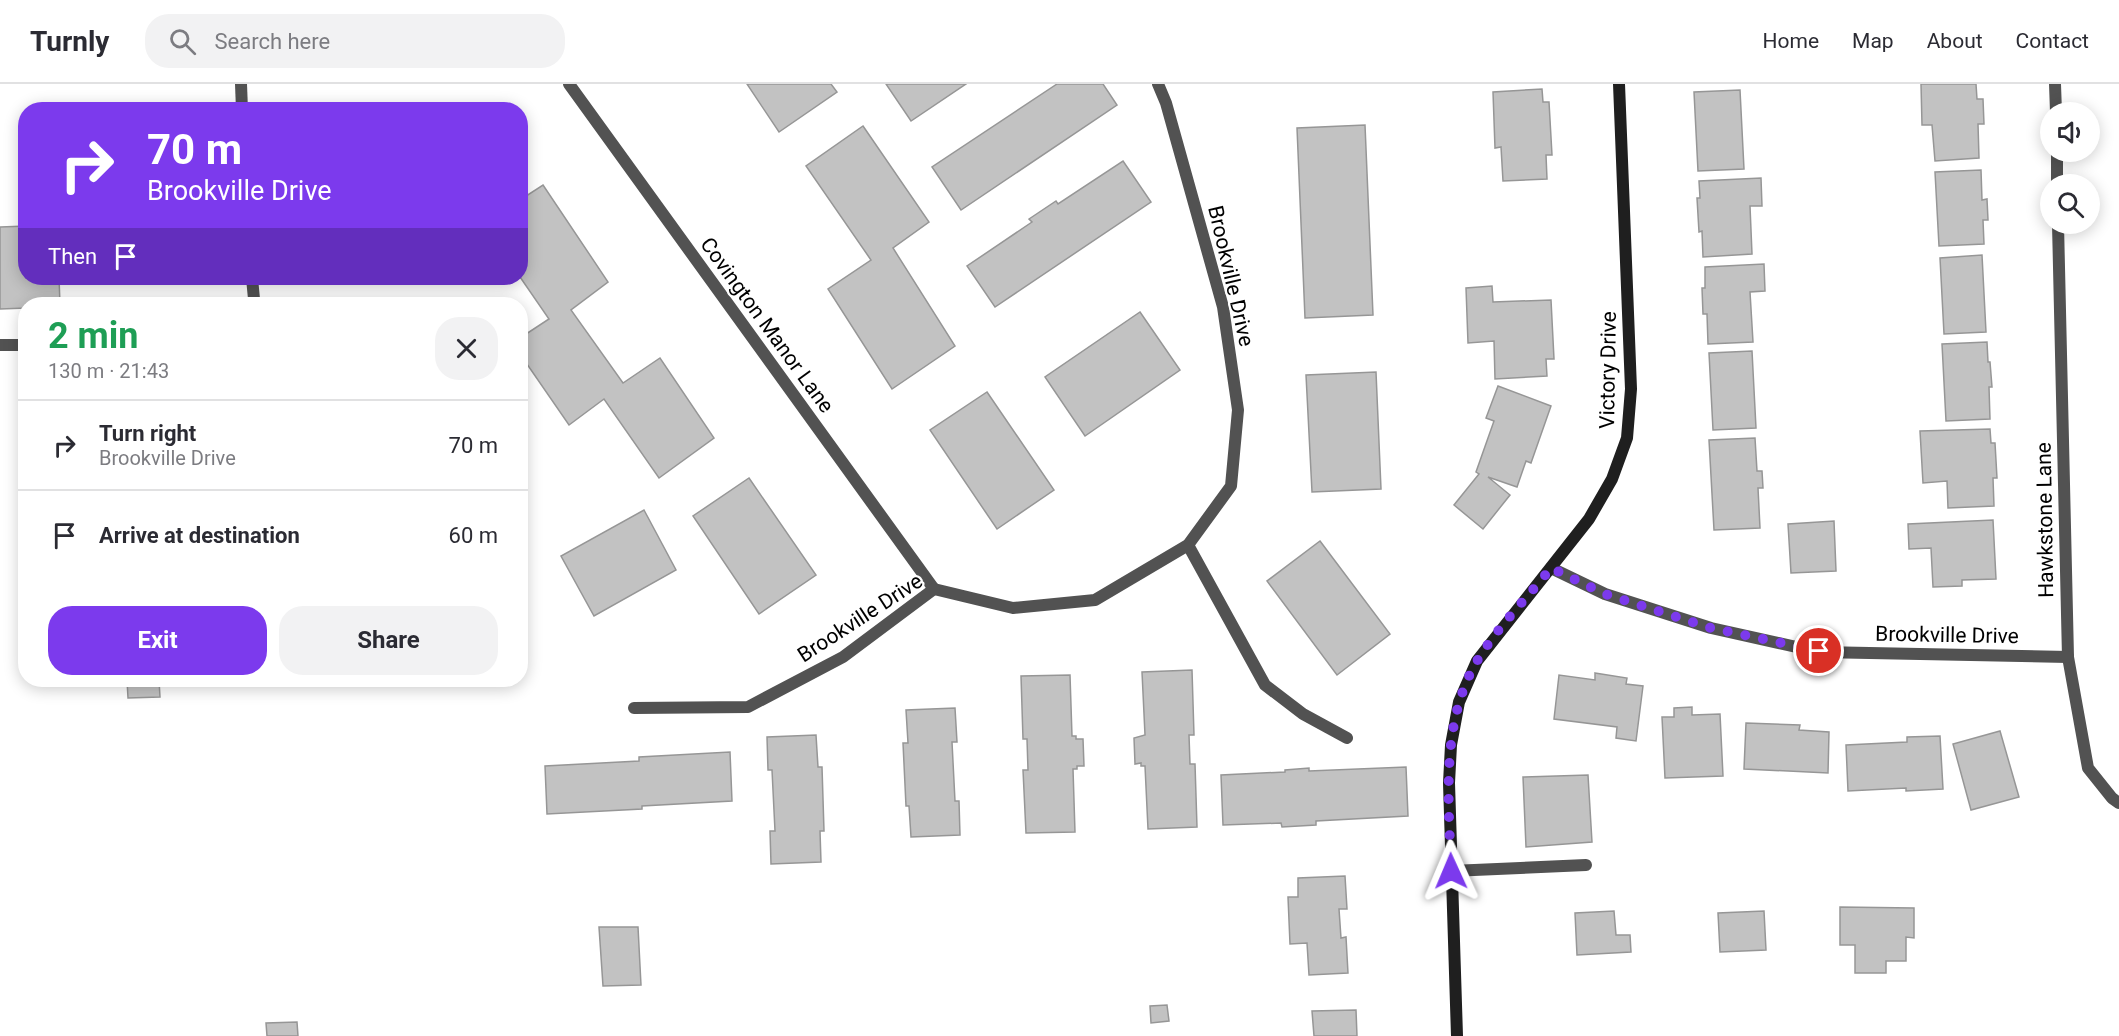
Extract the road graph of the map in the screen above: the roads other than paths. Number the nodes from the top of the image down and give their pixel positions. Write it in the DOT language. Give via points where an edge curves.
graph roads {
  1 [pos="241,84"];
  2 [pos="569,84"];
  3 [pos="1158,84"];
  4 [pos="1619,84"];
  5 [pos="2055,84"];
  6 [pos="242,102"];
  7 [pos="2056,102"];
  8 [pos="2058,234"];
  9 [pos="0,345"];
  10 [pos="18,345"];
  11 [pos="1188,545"];
  12 [pos="1551,568"];
  13 [pos="934,589"];
  14 [pos="2068,657"];
  15 [pos="634,708"];
  16 [pos="1347,738"];
  17 [pos="2119,803"];
  18 [pos="1586,865"];
  19 [pos="1451,871"];
  20 [pos="1457,1036"];
  1 -- 6 [label="street"];
  2 -- 13 [label="street, Covington Manor Lane"];
  3 -- 11 [label="street, Brookville Drive" via="1223,308 1238,410 1231,486"];
  4 -- 12 [label="street, Victory Drive" via="1631,389 1626,438 1612,479"];
  5 -- 7 [label="street"];
  8 -- 14 [label="street, Hawkstone Lane"];
  9 -- 10 [label="street"];
  11 -- 13 [label="street, Brookville Drive" via="1095,600 1013,608"];
  11 -- 16 [label="street" via="1265,685 1303,714"];
  12 -- 14 [label="street, Brookville Drive" via="1605,594 1701,625 1819,651"];
  12 -- 19 [label="street, Victory Drive" via="1477,661 1459,702 1449,783"];
  13 -- 15 [label="street, Brookville Drive" via="843,657 748,707"];
  14 -- 17 [label="street, Hawkstone Lane" via="2088,768"];
  18 -- 19 [label="street"];
  19 -- 20 [label="street, Victory Drive"];
}
